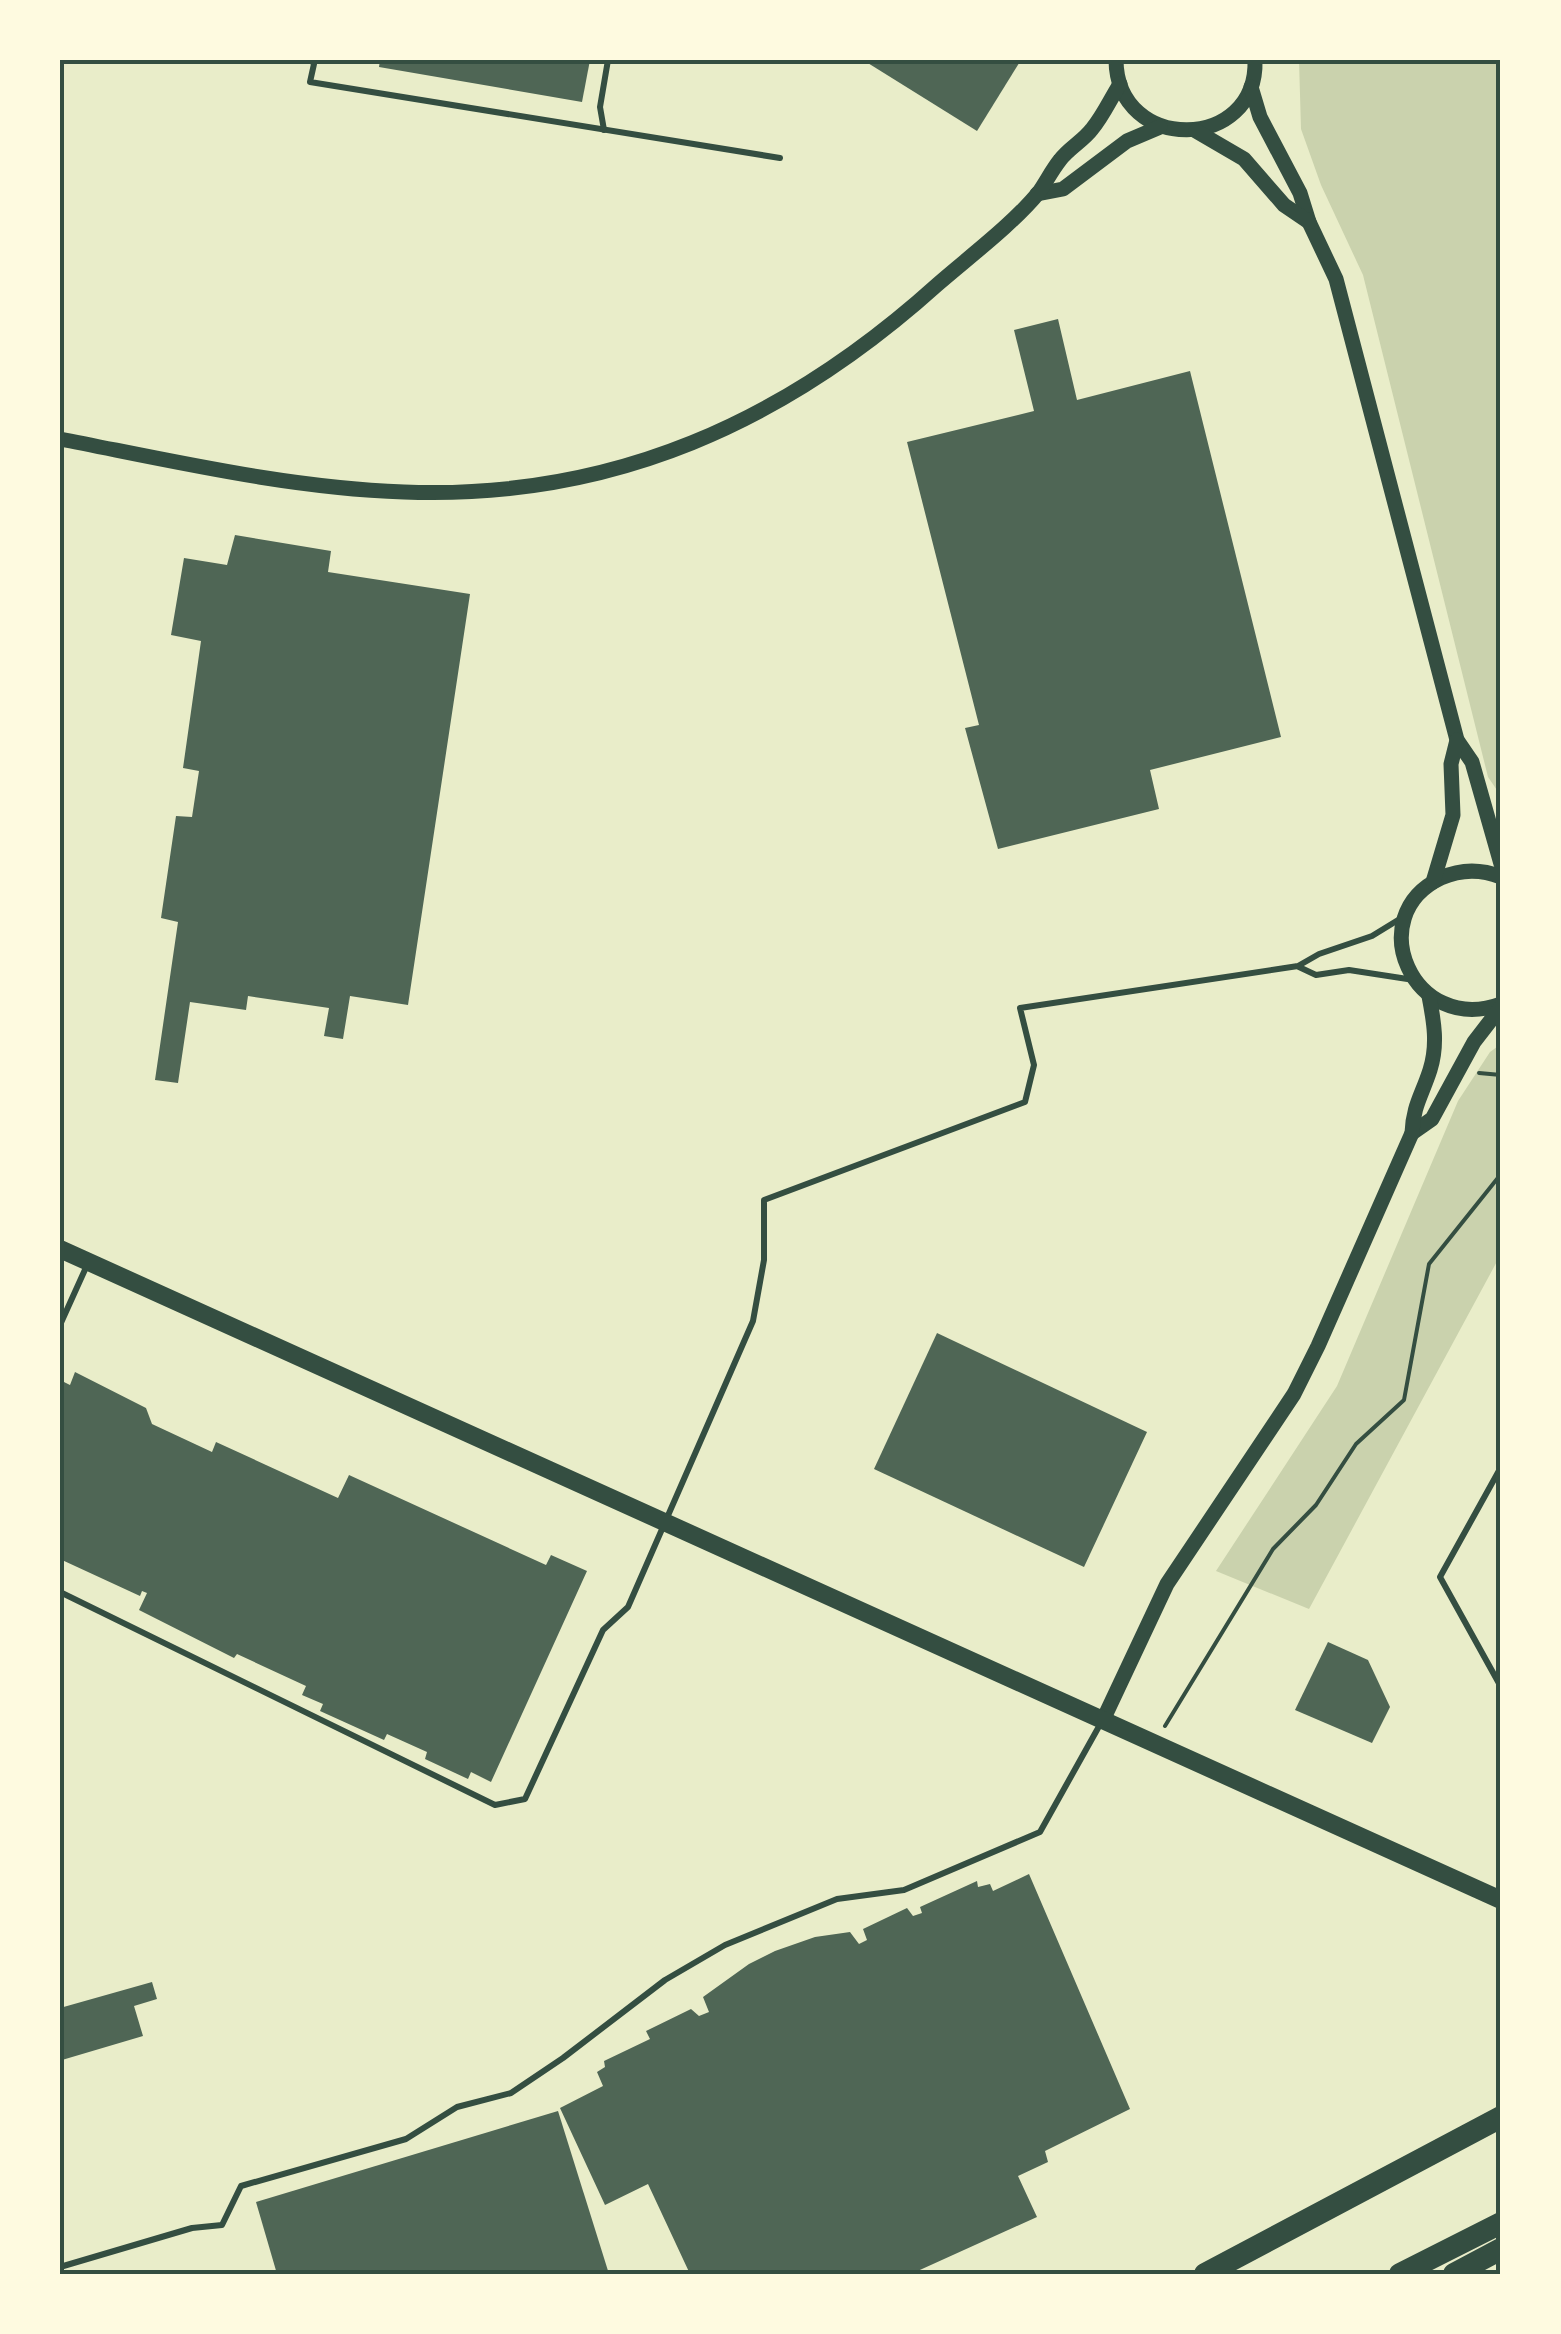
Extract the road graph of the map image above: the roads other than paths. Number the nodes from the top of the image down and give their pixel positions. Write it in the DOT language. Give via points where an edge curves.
graph roads {
  1 [pos="310,60"];
  2 [pos="608,60"];
  3 [pos="1116,60"];
  4 [pos="1255,60"];
  5 [pos="1120,84"];
  6 [pos="1251,88"];
  7 [pos="1160,127"];
  8 [pos="604,130"];
  9 [pos="1196,131"];
  10 [pos="780,158"];
  11 [pos="1037,194"];
  12 [pos="1309,222"];
  13 [pos="60,439"];
  14 [pos="1456,740"];
  15 [pos="1501,864"];
  16 [pos="1501,877"];
  17 [pos="1433,882"];
  18 [pos="1407,915"];
  19 [pos="1298,966"];
  20 [pos="1414,980"];
  21 [pos="1429,996"];
  22 [pos="1501,1006"];
  23 [pos="1412,1134"];
  24 [pos="60,1249"];
  25 [pos="89,1262"];
  26 [pos="60,1326"];
  27 [pos="1501,1467"];
  28 [pos="665,1521"];
  29 [pos="60,1592"];
  30 [pos="1501,1688"];
  31 [pos="1103,1720"];
  32 [pos="1501,1900"];
  33 [pos="1501,2117"];
  34 [pos="1501,2223"];
  35 [pos="1501,2249"];
  36 [pos="60,2267"];
  37 [pos="1205,2274"];
  38 [pos="1400,2274"];
  39 [pos="1454,2274"];
  1 -- 8 [label="lane" via="310,82"];
  2 -- 8 [label="lane" via="600,107"];
  3 -- 5 [label="street"];
  4 -- 6 [label="street"];
  5 -- 7 [label="street" via="1142,116"];
  5 -- 11 [label="street" via="1092,130 1062,157"];
  6 -- 9 [label="street" via="1229,116"];
  6 -- 12 [label="street"];
  7 -- 9 [label="street"];
  7 -- 11 [label="street" via="1127,141 1063,189"];
  8 -- 10 [label="lane"];
  9 -- 12 [label="street" via="1244,159 1284,206"];
  11 -- 13 [label="street" via="830,372 710,435 596,473 500,490 377,491"];
  12 -- 14 [label="street" via="1336,279"];
  14 -- 15 [label="street" via="1472,762"];
  14 -- 17 [label="street" via="1453,814"];
  16 -- 17 [label="street" via="1470,870"];
  17 -- 18 [label="street"];
  18 -- 19 [label="lane"];
  18 -- 20 [label="street" via="1402,948"];
  19 -- 20 [label="lane" via="1316,974 1349,970"];
  19 -- 28 [label="lane" via="1020,1008 1034,1065 1024,1102 764,1200 764,1260 753,1321"];
  20 -- 21 [label="street"];
  21 -- 22 [label="street" via="1466,1010"];
  21 -- 23 [label="street" via="1436,1034"];
  22 -- 23 [label="street" via="1432,1119"];
  23 -- 31 [label="street" via="1294,1394 1166,1584"];
  24 -- 25 [label="main road"];
  25 -- 26 [label="lane"];
  25 -- 28 [label="main road"];
  27 -- 30 [label="lane" via="1440,1577"];
  28 -- 29 [label="lane" via="628,1607 603,1630 526,1799 495,1806"];
  28 -- 31 [label="main road"];
  31 -- 32 [label="main road"];
  31 -- 36 [label="lane" via="1040,1832 904,1890 837,1899 725,1945 665,1980 511,2093 458,2107 406,2139 241,2186 222,2225"];
  33 -- 37 [label="highway"];
  34 -- 38 [label="highway"];
  35 -- 39 [label="highway"];
}
